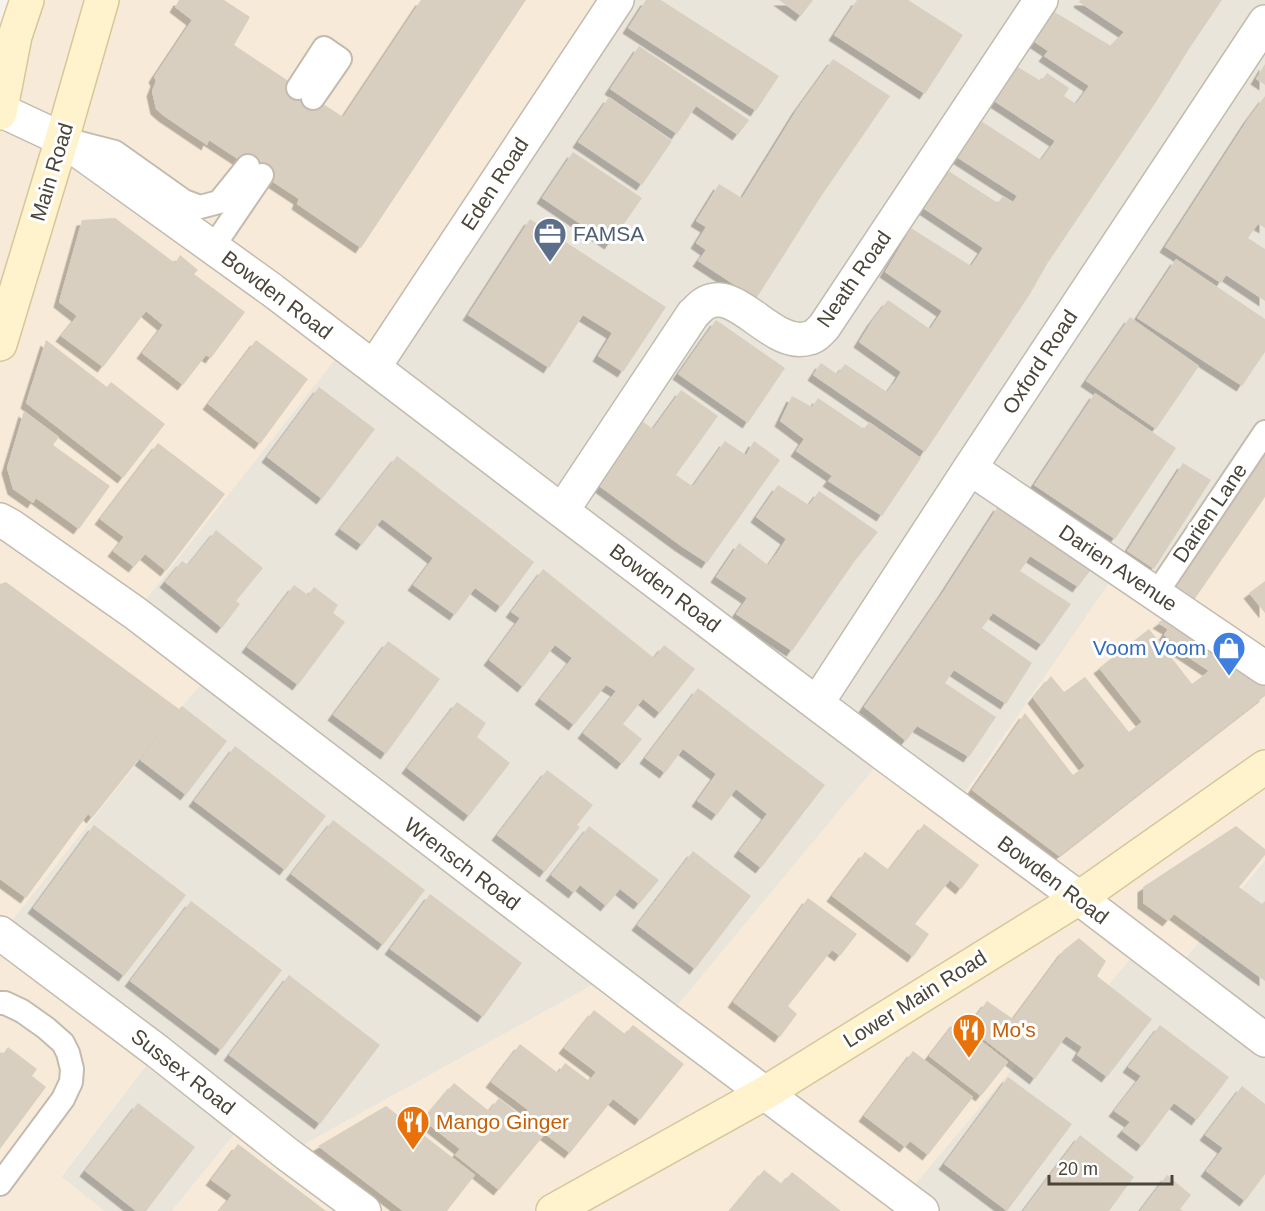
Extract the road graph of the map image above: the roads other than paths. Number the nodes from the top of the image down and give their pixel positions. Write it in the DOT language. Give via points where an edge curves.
graph roads {
  1 [pos="27,0"];
  2 [pos="102,0"];
  3 [pos="617,0"];
  4 [pos="1041,0"];
  5 [pos="1265,22"];
  6 [pos="0,111"];
  7 [pos="62,139"];
  8 [pos="213,247"];
  9 [pos="0,344"];
  10 [pos="374,367"];
  11 [pos="1265,432"];
  12 [pos="970,468"];
  13 [pos="562,511"];
  14 [pos="0,520"];
  15 [pos="1156,594"];
  16 [pos="1265,668"];
  17 [pos="817,703"];
  18 [pos="1265,767"];
  19 [pos="1079,898"];
  20 [pos="0,933"];
  21 [pos="0,1003"];
  22 [pos="1265,1040"];
  23 [pos="765,1093"];
  24 [pos="0,1184"];
  25 [pos="364,1211"];
  26 [pos="553,1211"];
  27 [pos="922,1211"];
  1 -- 6 [label="street" via="15,36"];
  2 -- 7 [label="street, Main Road"];
  3 -- 10 [label="street, Eden Road"];
  4 -- 13 [label="street, Neath Road" via="824,327 812,338 796,340 782,336 736,305 721,300 705,303 693,314"];
  5 -- 12 [label="street, Oxford Road"];
  6 -- 7 [label="street, Bowden Road"];
  7 -- 8 [label="street, Bowden Road"];
  7 -- 8 [label="lane" via="115,152 184,201 200,207 219,202 255,171"];
  7 -- 9 [label="street, Main Road"];
  8 -- 10 [label="street, Bowden Road"];
  10 -- 13 [label="street, Bowden Road"];
  11 -- 15 [label="lane, Darien Lane"];
  12 -- 15 [label="street, Darien Avenue"];
  12 -- 17 [label="street, Oxford Road"];
  13 -- 17 [label="street, Bowden Road"];
  14 -- 23 [label="street, Wrensch Road" via="135,613"];
  15 -- 16 [label="street, Darien Avenue"];
  17 -- 19 [label="street, Bowden Road"];
  18 -- 19 [label="street, Lower Main Road"];
  19 -- 22 [label="street, Bowden Road"];
  19 -- 23 [label="street, Lower Main Road"];
  20 -- 25 [label="street, Sussex Road"];
  21 -- 24 [label="lane" via="22,1011 63,1043 72,1069 63,1099"];
  23 -- 26 [label="street, Lower Main Road"];
  23 -- 27 [label="street, Wrensch Road"];
}
